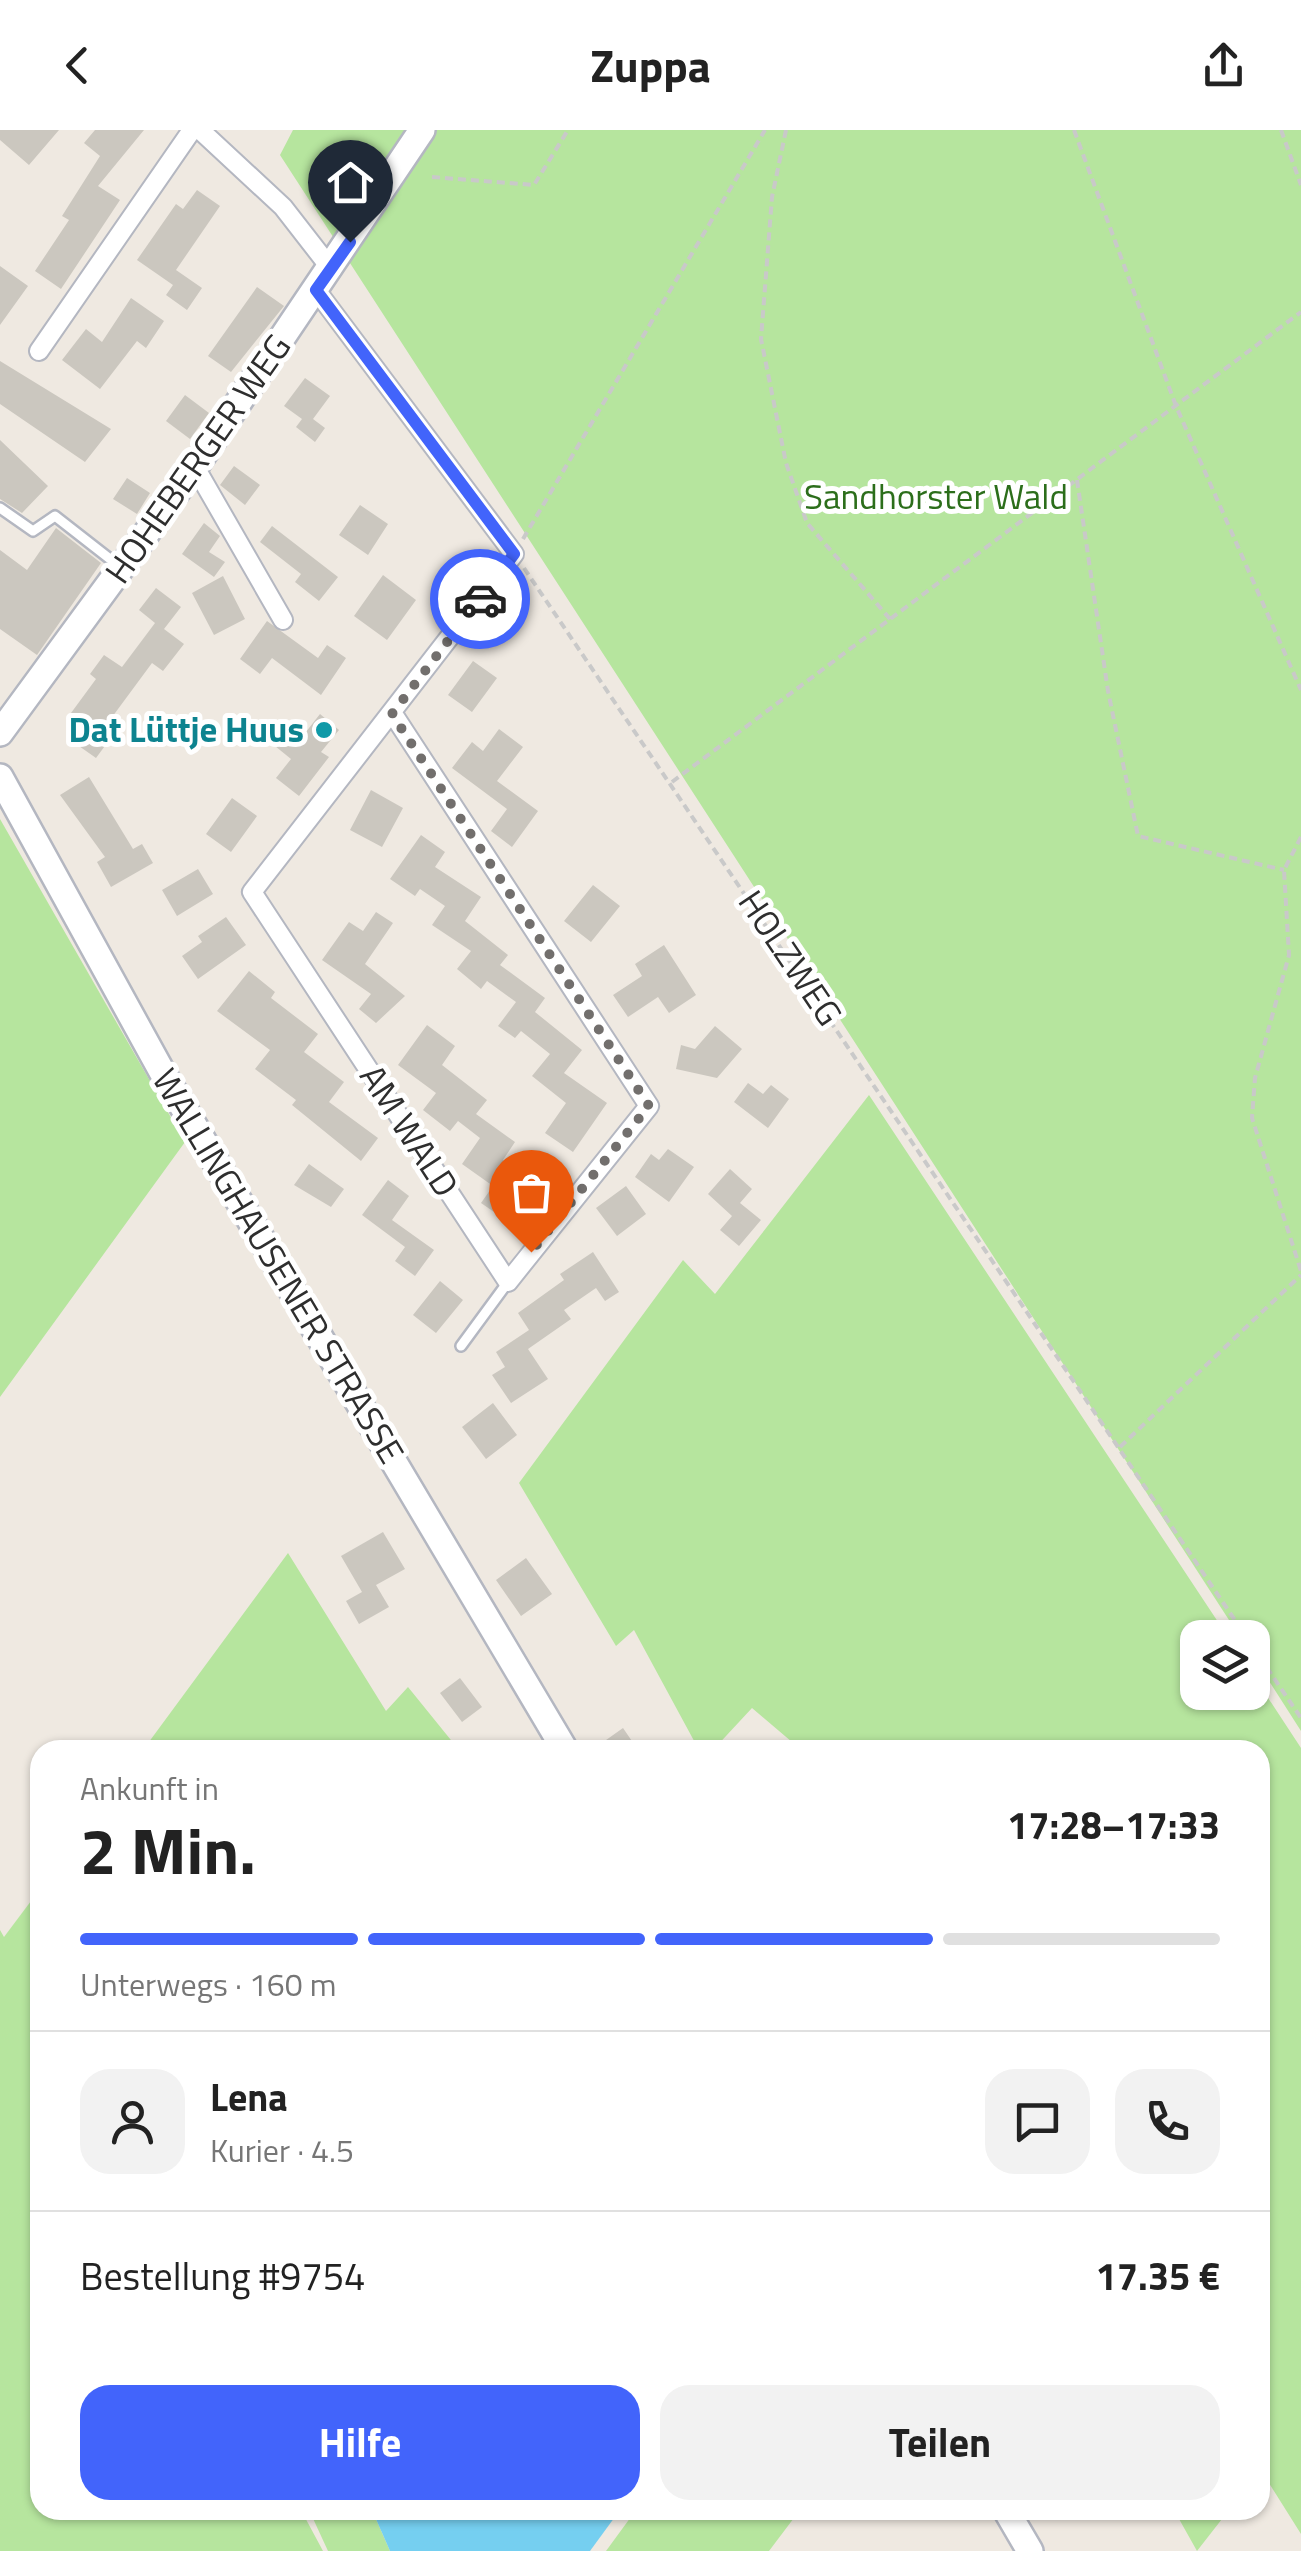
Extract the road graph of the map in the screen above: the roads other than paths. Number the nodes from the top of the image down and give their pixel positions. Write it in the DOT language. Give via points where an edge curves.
graph roads {
  1 [pos="196,130"];
  2 [pos="422,130"];
  3 [pos="324,280"];
  4 [pos="39,350"];
  5 [pos="195,467"];
  6 [pos="0,508"];
  7 [pos="121,568"];
  8 [pos="283,620"];
  9 [pos="392,714"];
  10 [pos="0,733"];
  11 [pos="0,777"];
  12 [pos="508,1282"];
  13 [pos="461,1346"];
  14 [pos="558,1740"];
  15 [pos="1012,2520"];
  16 [pos="1030,2551"];
  1 -- 3 [label="street" via="283,207"];
  1 -- 4 [label="street"];
  2 -- 3 [label="street, HOHEBERGER WEG"];
  3 -- 5 [label="street, HOHEBERGER WEG"];
  3 -- 9 [label="street, AM WALD" via="514,554"];
  5 -- 7 [label="street, HOHEBERGER WEG"];
  5 -- 8 [label="street"];
  6 -- 7 [label="lane" via="33,531 55,516"];
  7 -- 10 [label="street, HOHEBERGER WEG"];
  9 -- 12 [label="street, AM WALD" via="252,892"];
  9 -- 12 [label="street" via="649,1106"];
  11 -- 14 [label="street, WALLINGHAUSENER STRASSE" via="160,1070"];
  12 -- 13 [label="lane"];
  15 -- 16 [label="street"];
}
